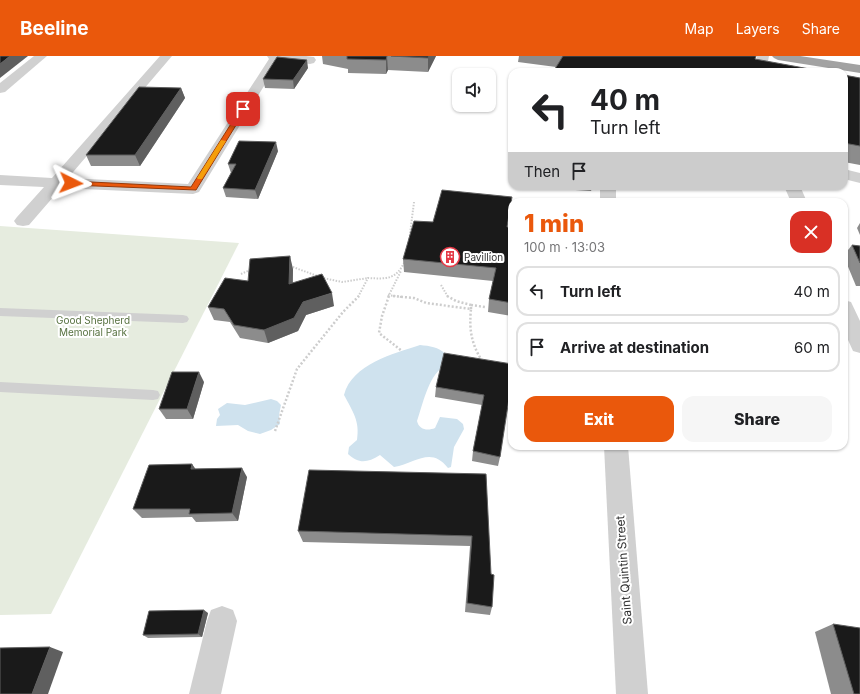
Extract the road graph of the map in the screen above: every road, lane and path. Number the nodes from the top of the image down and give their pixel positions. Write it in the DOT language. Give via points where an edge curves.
graph roads {
  1 [pos="41,56"];
  2 [pos="166,56"];
  3 [pos="273,56"];
  4 [pos="276,56"];
  5 [pos="763,56"];
  6 [pos="778,56"];
  7 [pos="310,60"];
  8 [pos="761,68"];
  9 [pos="860,69"];
  10 [pos="0,89"];
  11 [pos="848,175"];
  12 [pos="860,178"];
  13 [pos="0,180"];
  14 [pos="55,182"];
  15 [pos="414,202"];
  16 [pos="23,221"];
  17 [pos="408,248"];
  18 [pos="407,256"];
  19 [pos="289,266"];
  20 [pos="255,268"];
  21 [pos="401,270"];
  22 [pos="242,274"];
  23 [pos="368,278"];
  24 [pos="441,285"];
  25 [pos="388,295"];
  26 [pos="471,305"];
  27 [pos="485,307"];
  28 [pos="471,309"];
  29 [pos="0,312"];
  30 [pos="848,316"];
  31 [pos="183,319"];
  32 [pos="860,345"];
  33 [pos="402,351"];
  34 [pos="484,368"];
  35 [pos="0,387"];
  36 [pos="153,396"];
  37 [pos="275,431"];
  38 [pos="616,450"];
  39 [pos="222,621"];
  40 [pos="205,694"];
  41 [pos="632,694"];
  1 -- 10 [label="street"];
  2 -- 14 [label="street"];
  3 -- 4 [label="street"];
  4 -- 7 [label="street"];
  4 -- 14 [label="street" via="193,189"];
  5 -- 8 [label="street"];
  6 -- 9 [label="highway"];
  11 -- 12 [label="street"];
  13 -- 14 [label="street"];
  14 -- 16 [label="street"];
  15 -- 17 [label="path"];
  18 -- 21 [label="path"];
  19 -- 23 [label="path" via="342,282"];
  20 -- 22 [label="path"];
  21 -- 23 [label="path" via="388,279"];
  21 -- 25 [label="path"];
  23 -- 37 [label="path" via="358,297 297,369"];
  24 -- 26 [label="path" via="443,292 455,302"];
  25 -- 28 [label="path"];
  25 -- 33 [label="path" via="380,318 379,333"];
  26 -- 27 [label="path"];
  26 -- 28 [label="path"];
  28 -- 34 [label="path" via="468,331"];
  29 -- 31 [label="lane"];
  30 -- 32 [label="street"];
  35 -- 36 [label="lane"];
  38 -- 41 [label="street, Saint Quintin Street"];
  39 -- 40 [label="street"];
}
